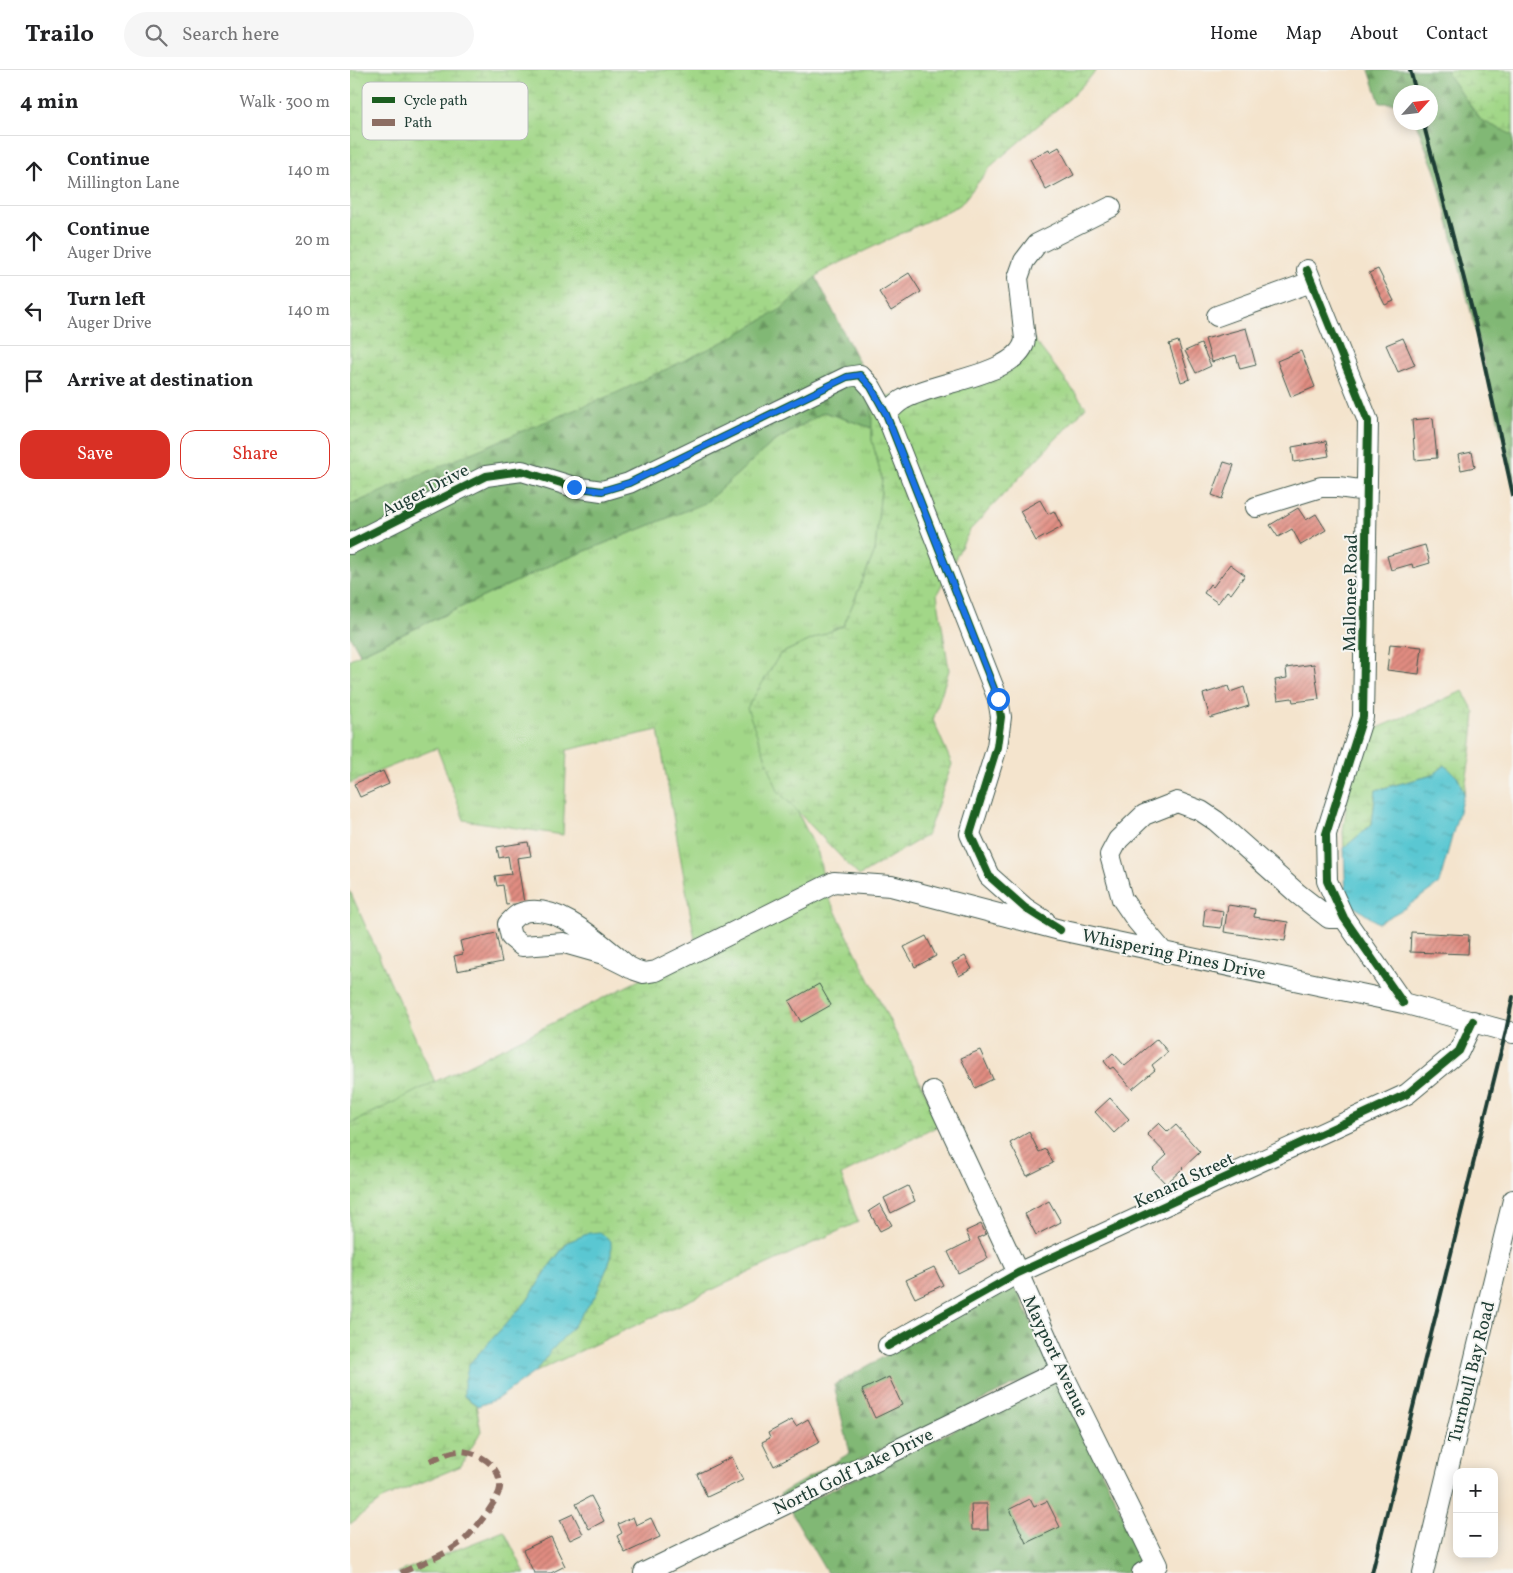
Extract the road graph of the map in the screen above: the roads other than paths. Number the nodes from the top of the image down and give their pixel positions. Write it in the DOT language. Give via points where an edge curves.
graph roads {
  1 [pos="1111,207"];
  2 [pos="1217,316"];
  3 [pos="886,414"];
  4 [pos="1366,491"];
  5 [pos="1256,507"];
  6 [pos="350,544"];
  7 [pos="1344,918"];
  8 [pos="1060,930"];
  9 [pos="1164,953"];
  10 [pos="630,968"];
  11 [pos="1403,1002"];
  12 [pos="1473,1021"];
  13 [pos="1513,1033"];
  14 [pos="933,1091"];
  15 [pos="1513,1200"];
  16 [pos="1018,1272"];
  17 [pos="888,1346"];
  18 [pos="1061,1370"];
  19 [pos="1149,1569"];
  20 [pos="644,1573"];
  21 [pos="1423,1573"];
  1 -- 3 [label="street" via="1037,244 1024,261 1018,278 1025,339 1016,358 904,398"];
  2 -- 4 [label="street, Mallonee Road" via="1309,276 1368,420"];
  3 -- 6 [label="street, Auger Drive" via="860,375 847,377 629,483 602,491 574,487 522,470 486,476"];
  3 -- 8 [label="street" via="998,699 1001,717 997,747 970,834 989,876 1025,908"];
  4 -- 5 [label="street" via="1321,487"];
  4 -- 7 [label="street, Mallonee Road" via="1363,718 1326,834 1327,881"];
  7 -- 9 [label="street" via="1329,918 1216,821 1177,802 1144,815 1118,840 1110,855 1122,899"];
  7 -- 11 [label="street, Mallonee Road"];
  8 -- 9 [label="street, Whispering Pines Drive"];
  8 -- 10 [label="street, Whispering Pines Drive" via="891,886 834,882 656,971 644,973"];
  9 -- 11 [label="street, Whispering Pines Drive"];
  10 -- 10 [label="street" via="602,954 564,943 522,946 511,937 508,924 517,914 532,911 551,913 576,926"];
  11 -- 12 [label="street, Whispering Pines Drive"];
  12 -- 13 [label="street, Whispering Pines Drive"];
  12 -- 16 [label="street, Kenard Street" via="1459,1051 1407,1094"];
  14 -- 16 [label="street, Mayport Avenue"];
  15 -- 21 [label="street, Turnbull Bay Road"];
  16 -- 17 [label="street, Kenard Street"];
  16 -- 18 [label="street, Mayport Avenue"];
  18 -- 19 [label="street, Mayport Avenue"];
  18 -- 20 [label="street, North Golf Lake Drive"];
}
